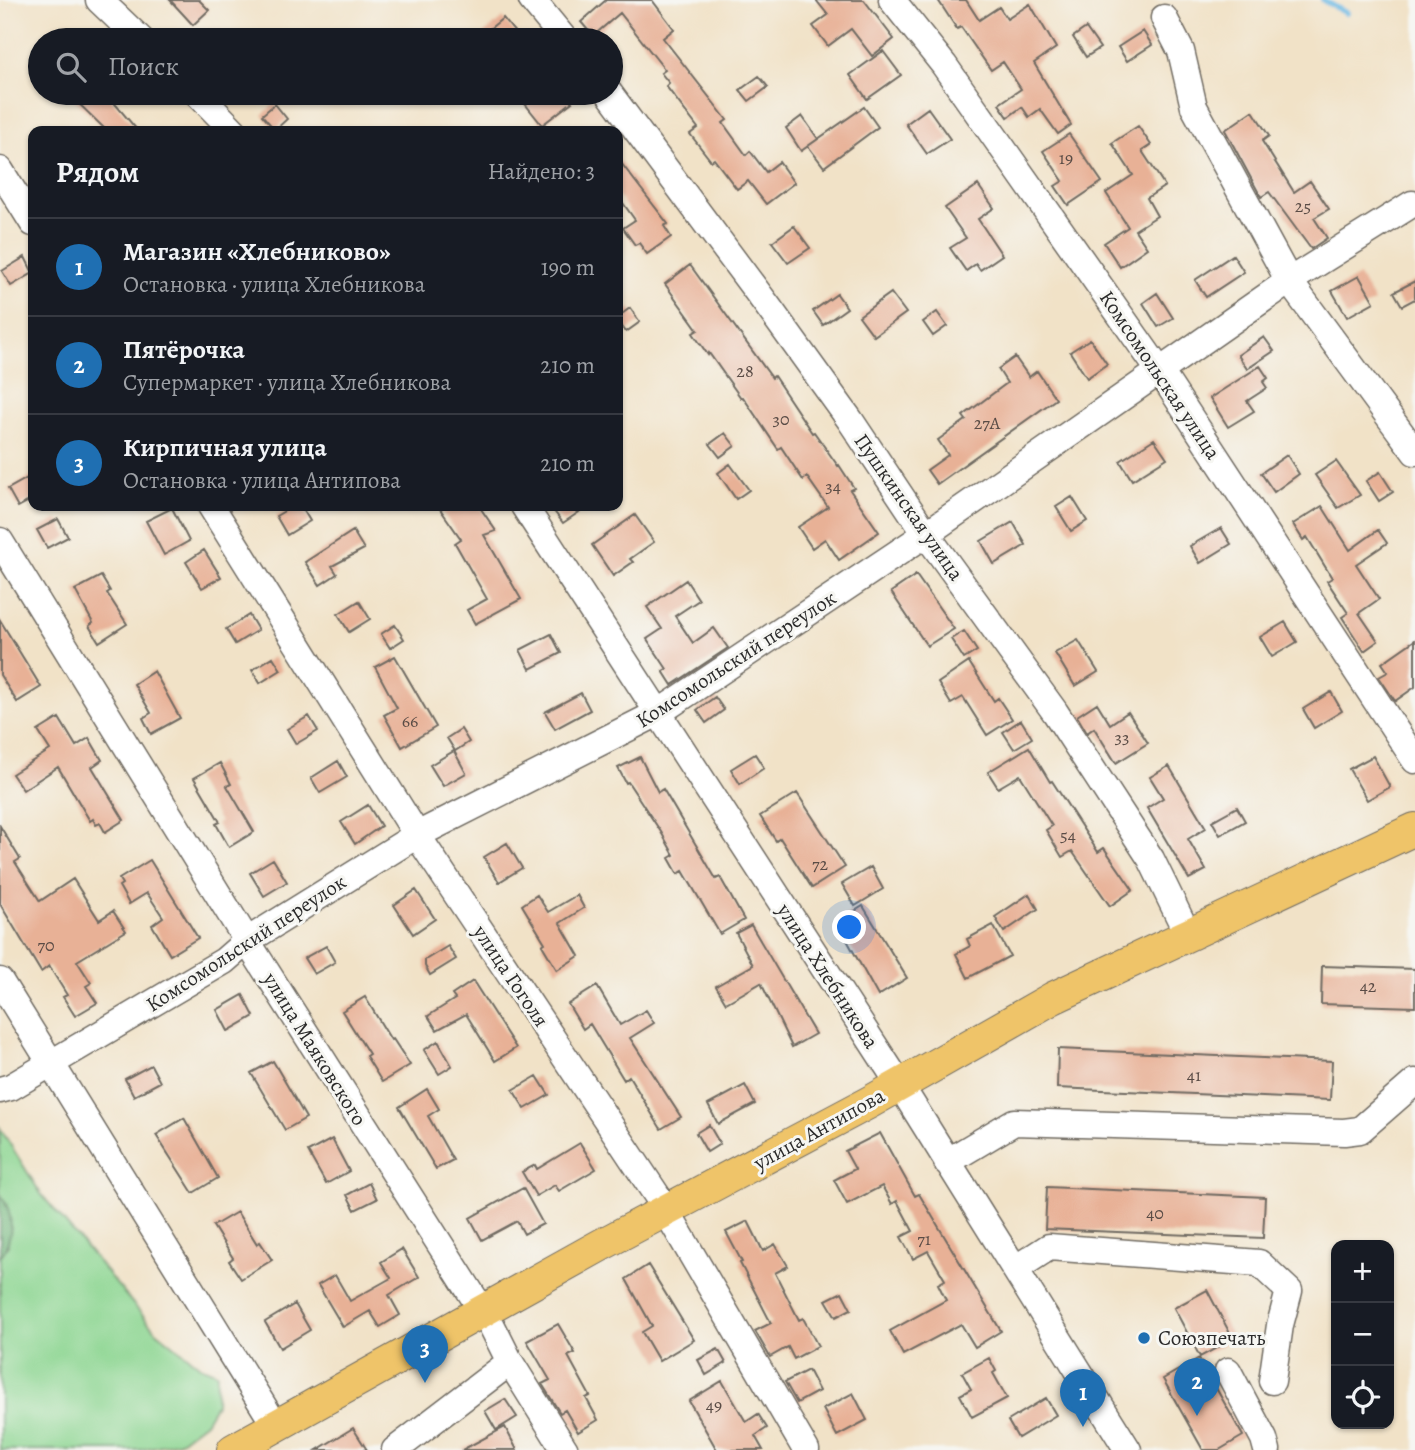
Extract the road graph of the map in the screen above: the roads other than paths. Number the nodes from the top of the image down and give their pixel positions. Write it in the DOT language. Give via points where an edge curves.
graph roads {
  1 [pos="99,0"];
  2 [pos="532,0"];
  3 [pos="892,0"];
  4 [pos="1164,18"];
  5 [pos="128,28"];
  6 [pos="555,28"];
  7 [pos="208,105"];
  8 [pos="614,105"];
  9 [pos="623,125"];
  10 [pos="228,126"];
  11 [pos="0,170"];
  12 [pos="1412,204"];
  13 [pos="28,215"];
  14 [pos="1289,281"];
  15 [pos="1161,373"];
  16 [pos="1412,442"];
  17 [pos="214,511"];
  18 [pos="527,511"];
  19 [pos="926,534"];
  20 [pos="0,541"];
  21 [pos="658,713"];
  22 [pos="1415,760"];
  23 [pos="1415,829"];
  24 [pos="417,835"];
  25 [pos="1188,935"];
  26 [pos="247,942"];
  27 [pos="0,981"];
  28 [pos="51,1064"];
  29 [pos="1415,1082"];
  30 [pos="900,1085"];
  31 [pos="0,1090"];
  32 [pos="947,1162"];
  33 [pos="666,1211"];
  34 [pos="1015,1269"];
  35 [pos="481,1311"];
  36 [pos="510,1362"];
  37 [pos="1228,1371"];
  38 [pos="1272,1381"];
  39 [pos="275,1425"];
  40 [pos="233,1450"];
  41 [pos="395,1450"];
  42 [pos="565,1450"];
  43 [pos="806,1450"];
  44 [pos="1128,1450"];
  45 [pos="1267,1450"];
  1 -- 5 [label="street"];
  2 -- 6 [label="street"];
  3 -- 15 [label="street, Комсомольская улица" via="944,65"];
  4 -- 14 [label="street" via="1181,51 1194,107"];
  7 -- 10 [label="street"];
  8 -- 9 [label="street, Пушкинская улица"];
  9 -- 19 [label="street, Пушкинская улица" via="850,420"];
  11 -- 13 [label="street"];
  12 -- 14 [label="street, Комсомольский переулок"];
  14 -- 15 [label="street, Комсомольский переулок"];
  14 -- 16 [label="street"];
  15 -- 19 [label="street, Комсомольский переулок"];
  15 -- 22 [label="street, Комсомольская улица"];
  17 -- 24 [label="street, улица Гоголя"];
  18 -- 21 [label="street, улица Хлебникова"];
  19 -- 21 [label="street, Комсомольский переулок"];
  19 -- 25 [label="street, Пушкинская улица" via="1055,712 1150,859"];
  20 -- 26 [label="street, улица Маяковского"];
  21 -- 24 [label="street, Комсомольский переулок"];
  21 -- 30 [label="street, улица Хлебникова"];
  23 -- 25 [label="main road, улица Антипова"];
  24 -- 26 [label="street, Комсомольский переулок"];
  24 -- 33 [label="street, улица Гоголя"];
  25 -- 30 [label="main road, улица Антипова" via="1053,998"];
  26 -- 28 [label="street, Комсомольский переулок" via="224,961"];
  26 -- 35 [label="street, улица Маяковского"];
  27 -- 28 [label="street"];
  28 -- 31 [label="street, Комсомольский переулок"];
  28 -- 39 [label="street"];
  29 -- 32 [label="street" via="1360,1130 1014,1122"];
  30 -- 32 [label="street, улица Хлебникова"];
  30 -- 33 [label="main road, улица Антипова"];
  32 -- 34 [label="street, улица Хлебникова"];
  33 -- 35 [label="main road, улица Антипова"];
  33 -- 43 [label="street, улица Гоголя"];
  34 -- 38 [label="street" via="1049,1247 1259,1263 1289,1291"];
  34 -- 44 [label="street, улица Хлебникова"];
  35 -- 36 [label="street, улица Маяковского"];
  35 -- 39 [label="main road, улица Антипова"];
  36 -- 41 [label="street"];
  36 -- 42 [label="street, улица Маяковского"];
  37 -- 45 [label="street"];
  39 -- 40 [label="main road, улица Антипова"];
}
